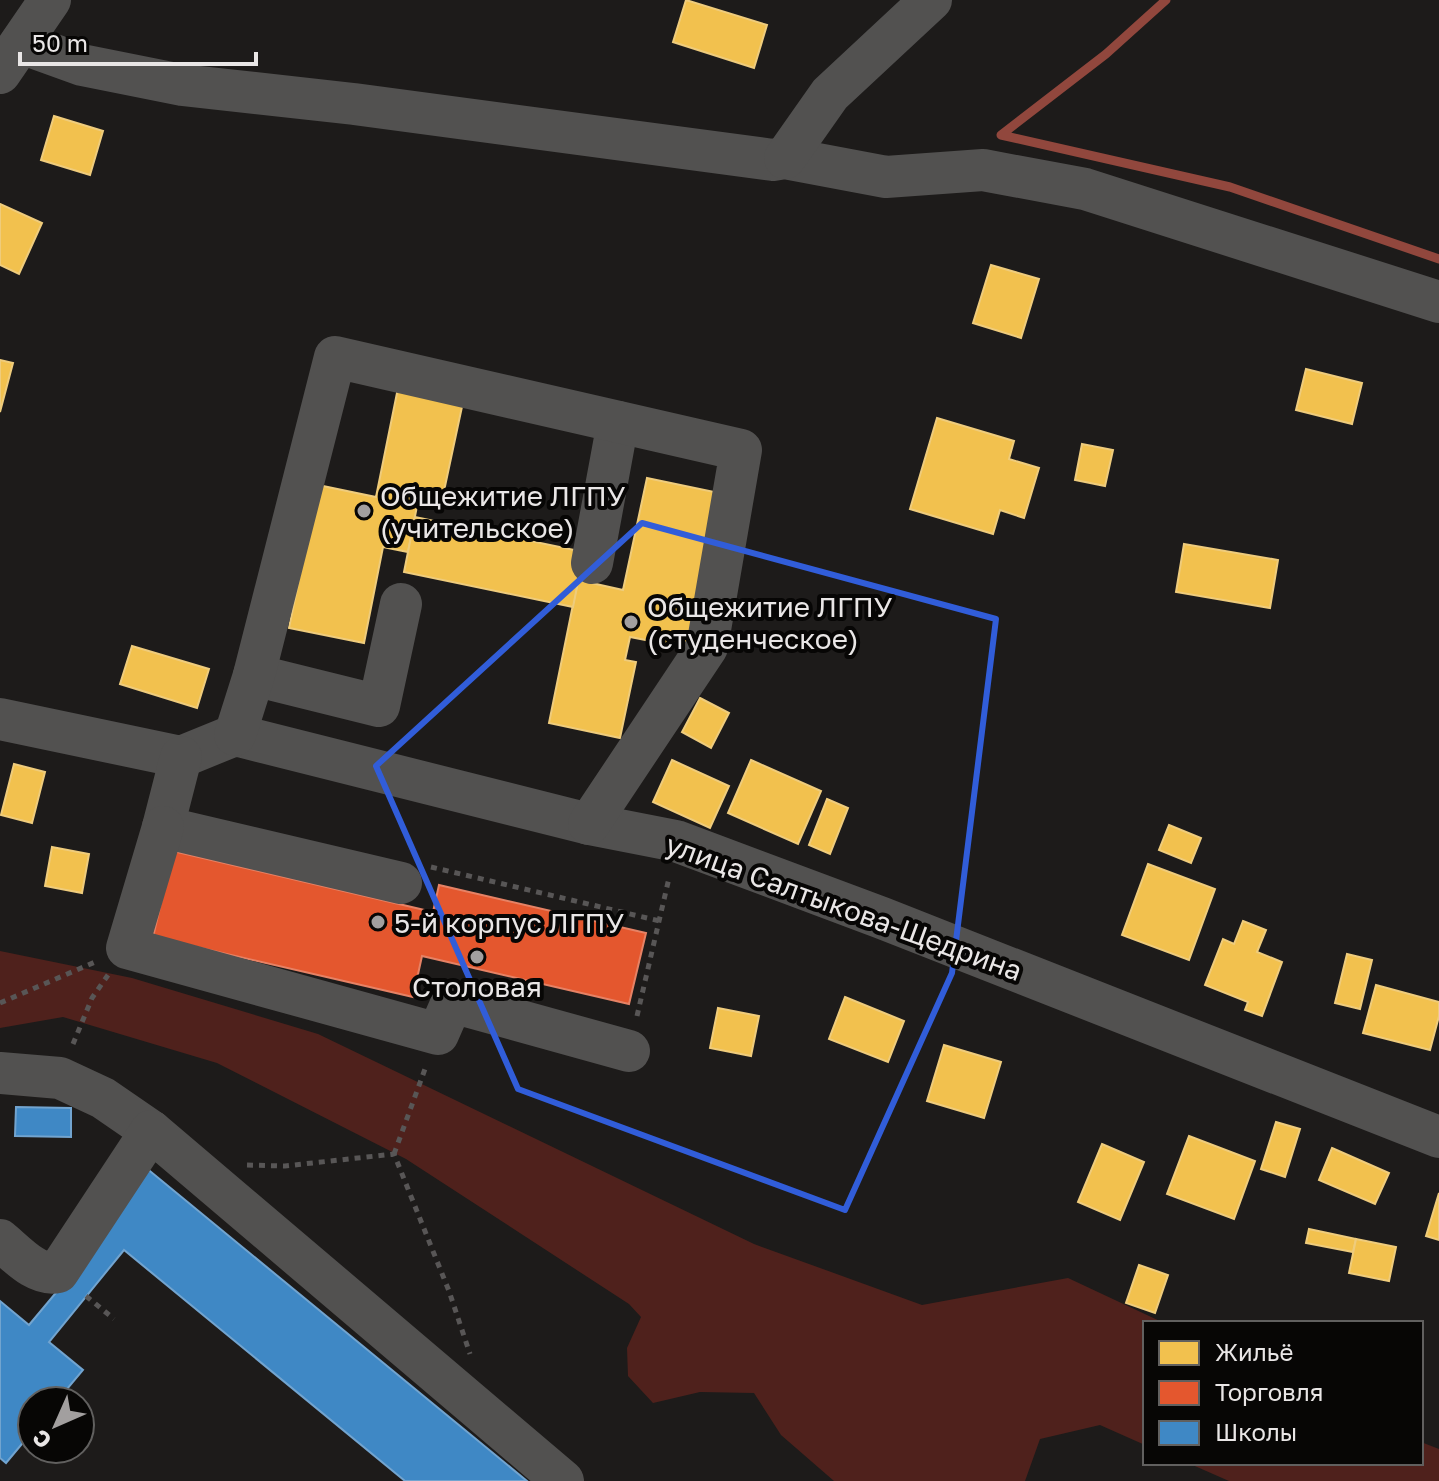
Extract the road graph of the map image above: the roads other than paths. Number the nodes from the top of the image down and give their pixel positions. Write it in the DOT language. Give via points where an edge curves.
graph roads {
  1 [pos="50,0"];
  2 [pos="931,0"];
  3 [pos="10,58"];
  4 [pos="785,158"];
  5 [pos="1439,302"];
  6 [pos="618,422"];
  7 [pos="592,563"];
  8 [pos="401,604"];
  9 [pos="254,675"];
  10 [pos="0,719"];
  11 [pos="235,735"];
  12 [pos="181,757"];
  13 [pos="589,824"];
  14 [pos="163,827"];
  15 [pos="401,883"];
  16 [pos="629,1051"];
  17 [pos="0,1073"];
  18 [pos="151,1131"];
  19 [pos="1439,1137"];
  20 [pos="0,1240"];
  21 [pos="563,1481"];
  1 -- 3 [label="street"];
  2 -- 4 [label="street" via="830,94"];
  3 -- 4 [label="street" via="82,65 182,85"];
  4 -- 5 [label="street" via="886,177 983,170 1085,189"];
  6 -- 7 [label="street"];
  6 -- 9 [label="street" via="335,357"];
  6 -- 13 [label="street" via="741,450 707,647"];
  8 -- 9 [label="street" via="379,706"];
  9 -- 11 [label="street"];
  10 -- 12 [label="street"];
  11 -- 12 [label="street"];
  11 -- 13 [label="street, улица Салтыкова-Щедрина"];
  12 -- 14 [label="street"];
  13 -- 19 [label="street, улица Салтыкова-Щедрина" via="676,841"];
  14 -- 15 [label="street"];
  14 -- 16 [label="street" via="127,948 438,1034 452,1002"];
  17 -- 18 [label="street" via="60,1078 103,1098"];
  18 -- 20 [label="street" via="58,1272 48,1274 32,1266"];
  18 -- 21 [label="street"];
}
